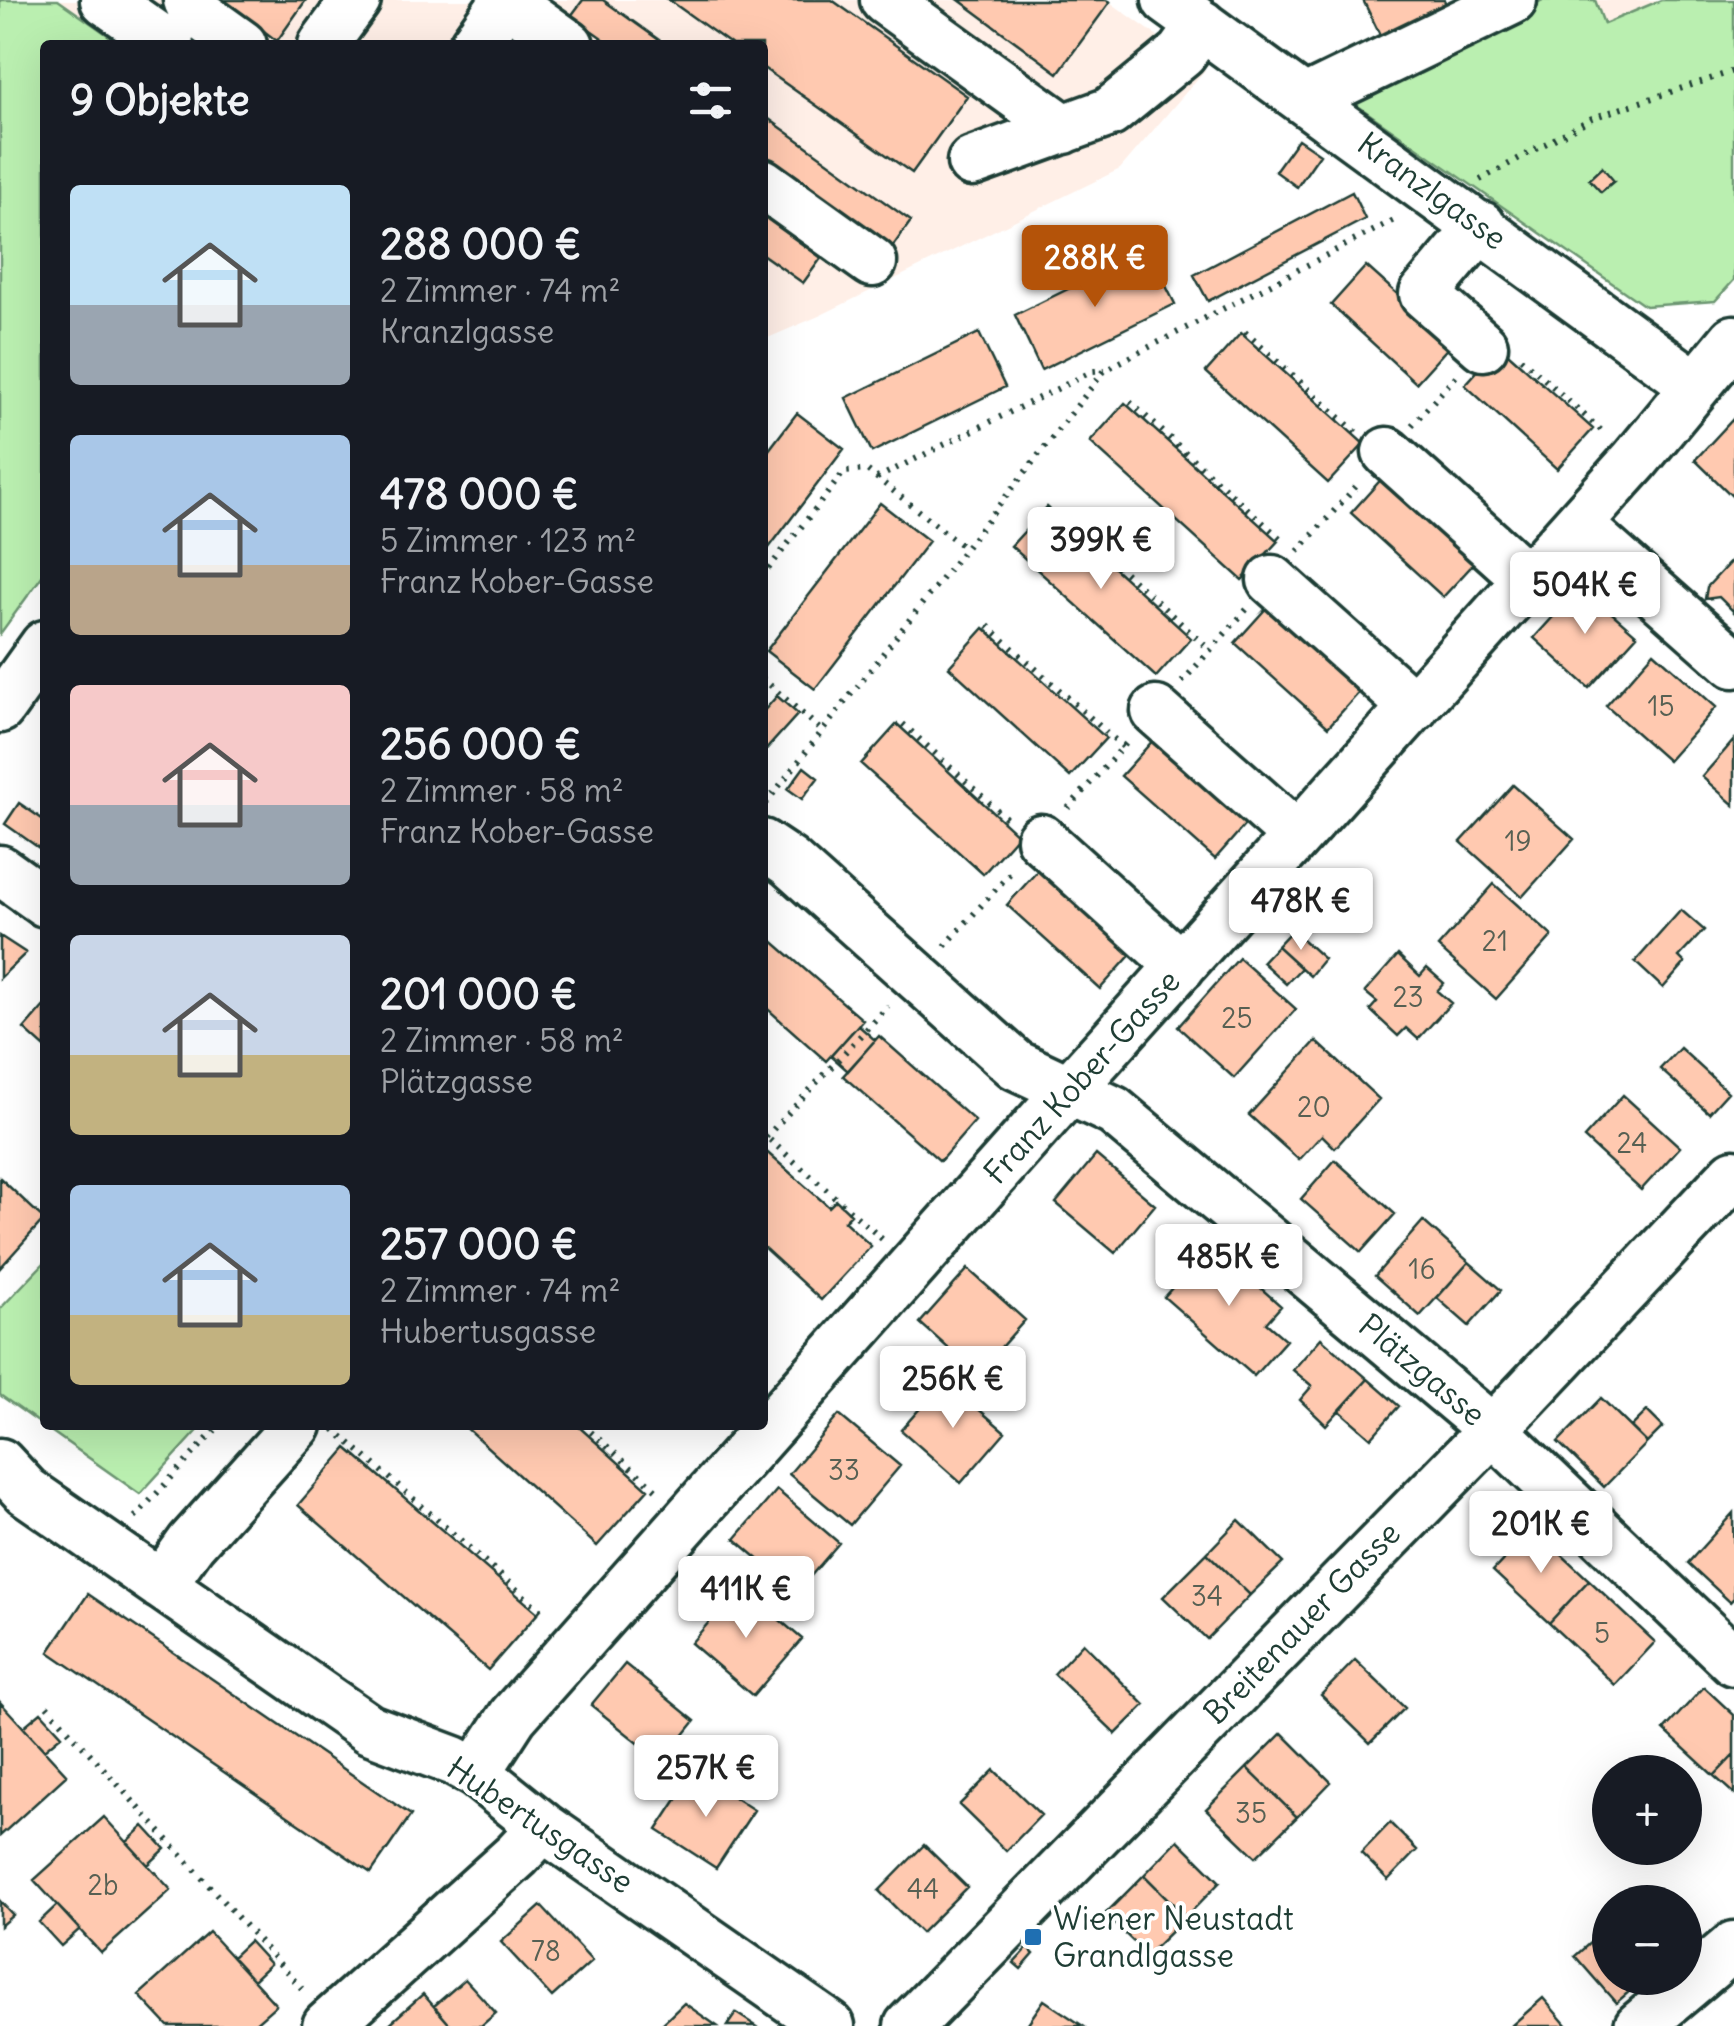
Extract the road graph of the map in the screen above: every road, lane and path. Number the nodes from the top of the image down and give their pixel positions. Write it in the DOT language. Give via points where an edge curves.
graph roads {
  1 [pos="106,0"];
  2 [pos="188,0"];
  3 [pos="356,0"];
  4 [pos="506,0"];
  5 [pos="885,0"];
  6 [pos="1512,0"];
  7 [pos="1184,12"];
  8 [pos="162,40"];
  9 [pos="235,40"];
  10 [pos="327,40"];
  11 [pos="478,40"];
  12 [pos="562,40"];
  13 [pos="1734,72"];
  14 [pos="1305,100"];
  15 [pos="1064,129"];
  16 [pos="972,162"];
  17 [pos="768,187"];
  18 [pos="1437,196"];
  19 [pos="1480,226"];
  20 [pos="872,262"];
  21 [pos="1245,332"];
  22 [pos="1734,340"];
  23 [pos="1495,346"];
  24 [pos="1105,370"];
  25 [pos="1695,385"];
  26 [pos="1130,402"];
  27 [pos="1378,448"];
  28 [pos="1635,460"];
  29 [pos="878,478"];
  30 [pos="1062,516"];
  31 [pos="1578,525"];
  32 [pos="966,548"];
  33 [pos="1285,566"];
  34 [pos="768,569"];
  35 [pos="1528,579"];
  36 [pos="988,626"];
  37 [pos="1210,650"];
  38 [pos="40,652"];
  39 [pos="1734,664"];
  40 [pos="768,683"];
  41 [pos="1414,707"];
  42 [pos="0,708"];
  43 [pos="1156,710"];
  44 [pos="903,724"];
  45 [pos="822,731"];
  46 [pos="1123,747"];
  47 [pos="768,800"];
  48 [pos="1024,828"];
  49 [pos="1297,836"];
  50 [pos="768,848"];
  51 [pos="0,870"];
  52 [pos="40,898"];
  53 [pos="1181,966"];
  54 [pos="1069,1090"];
  55 [pos="768,1139"];
  56 [pos="1734,1174"];
  57 [pos="912,1267"];
  58 [pos="768,1428"];
  59 [pos="216,1430"];
  60 [pos="293,1430"];
  61 [pos="336,1430"];
  62 [pos="589,1430"];
  63 [pos="767,1430"];
  64 [pos="1492,1430"];
  65 [pos="0,1463"];
  66 [pos="688,1518"];
  67 [pos="109,1549"];
  68 [pos="161,1585"];
  69 [pos="578,1642"];
  70 [pos="1734,1661"];
  71 [pos="47,1706"];
  72 [pos="476,1773"];
  73 [pos="543,1827"];
  74 [pos="1734,1946"];
  75 [pos="329,2024"];
  76 [pos="830,2026"];
  77 [pos="909,2026"];
  78 [pos="1639,2026"];
  1 -- 8 [label="street"];
  2 -- 9 [label="street"];
  3 -- 10 [label="street"];
  4 -- 11 [label="street"];
  4 -- 12 [label="street"];
  5 -- 15 [label="street"];
  6 -- 14 [label="street"];
  7 -- 14 [label="street, Kranzlgasse"];
  7 -- 15 [label="street" via="1182,54 1110,112"];
  13 -- 18 [label="path" via="1592,118 1470,186"];
  14 -- 18 [label="street, Kranzlgasse"];
  15 -- 16 [label="street"];
  17 -- 20 [label="street"];
  18 -- 19 [label="street, Kranzlgasse"];
  18 -- 24 [label="path"];
  19 -- 23 [label="street" via="1424,294"];
  19 -- 25 [label="street, Kranzlgasse"];
  21 -- 27 [label="path"];
  22 -- 25 [label="street, Franz Kober-Gasse"];
  23 -- 28 [label="path"];
  24 -- 29 [label="path" via="1092,370"];
  24 -- 32 [label="path"];
  25 -- 28 [label="street, Franz Kober-Gasse"];
  26 -- 33 [label="path"];
  27 -- 35 [label="street"];
  28 -- 31 [label="street, Franz Kober-Gasse"];
  29 -- 32 [label="path"];
  29 -- 34 [label="path" via="867,470 844,472"];
  30 -- 37 [label="path"];
  31 -- 35 [label="street, Franz Kober-Gasse"];
  31 -- 39 [label="street"];
  32 -- 45 [label="path"];
  33 -- 41 [label="street"];
  35 -- 41 [label="street, Franz Kober-Gasse"];
  36 -- 46 [label="path"];
  38 -- 42 [label="street"];
  40 -- 45 [label="path"];
  41 -- 49 [label="street, Franz Kober-Gasse"];
  43 -- 49 [label="street"];
  44 -- 48 [label="path"];
  45 -- 47 [label="path"];
  48 -- 53 [label="street"];
  49 -- 53 [label="street, Franz Kober-Gasse"];
  50 -- 54 [label="street, Plätzgasse" via="1016,1065"];
  51 -- 52 [label="street"];
  53 -- 54 [label="street, Franz Kober-Gasse"];
  54 -- 57 [label="street, Franz Kober-Gasse"];
  54 -- 64 [label="street, Plätzgasse" via="1114,1112"];
  55 -- 57 [label="path"];
  56 -- 64 [label="street, Breitenauer Gasse"];
  57 -- 58 [label="street, Franz Kober-Gasse"];
  59 -- 67 [label="path"];
  60 -- 68 [label="street"];
  61 -- 69 [label="path"];
  62 -- 66 [label="path"];
  63 -- 66 [label="street, Franz Kober-Gasse"];
  64 -- 70 [label="street, Plätzgasse"];
  64 -- 77 [label="street, Breitenauer Gasse"];
  65 -- 67 [label="street, Hubertusgasse" via="26,1491"];
  66 -- 69 [label="street, Franz Kober-Gasse"];
  67 -- 68 [label="street, Hubertusgasse"];
  68 -- 72 [label="street, Hubertusgasse" via="368,1730"];
  69 -- 72 [label="street, Franz Kober-Gasse" via="513,1716"];
  71 -- 75 [label="path"];
  72 -- 73 [label="street, Hubertusgasse"];
  73 -- 75 [label="street"];
  73 -- 76 [label="street, Hubertusgasse"];
  74 -- 78 [label="street"];
}
